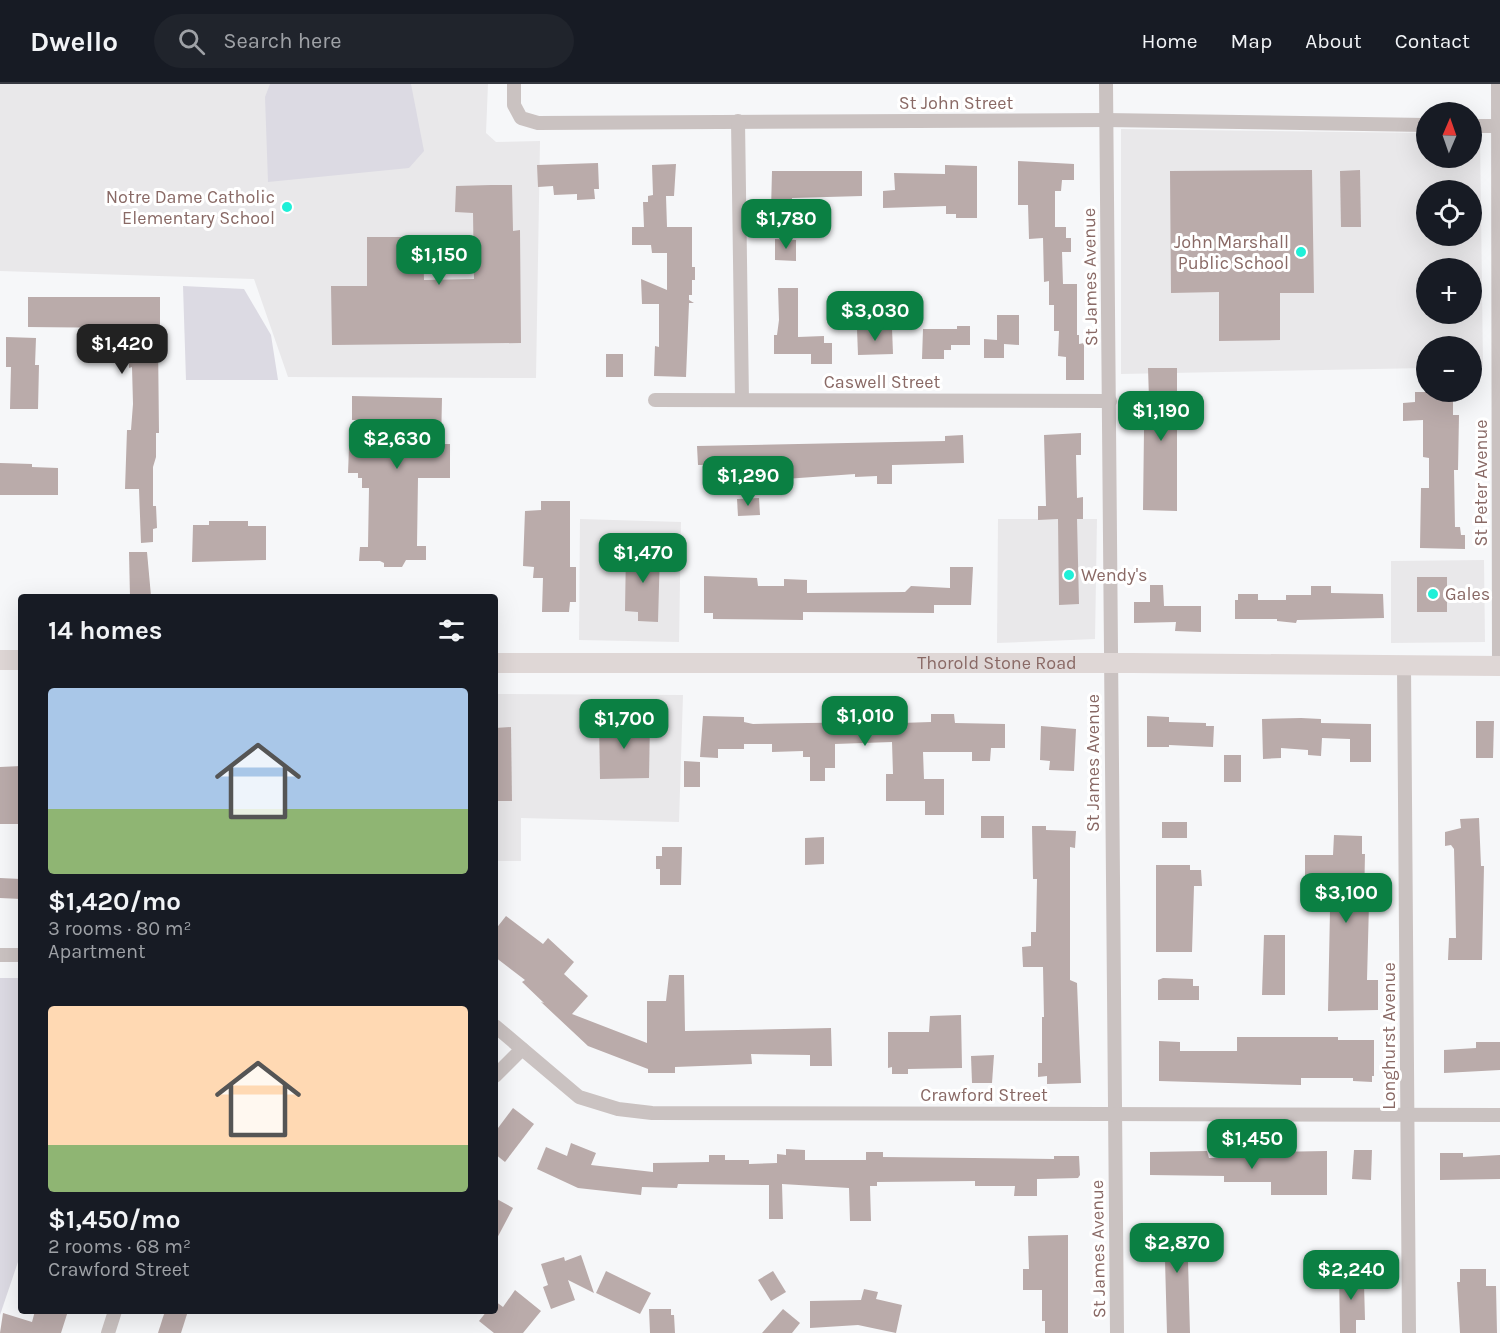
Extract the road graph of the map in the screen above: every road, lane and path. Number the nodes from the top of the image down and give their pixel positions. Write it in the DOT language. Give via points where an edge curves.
graph roads {
  1 [pos="514,84"];
  2 [pos="1106,84"];
  3 [pos="1498,84"];
  4 [pos="1106,120"];
  5 [pos="738,121"];
  6 [pos="1416,125"];
  7 [pos="1482,126"];
  8 [pos="1499,126"];
  9 [pos="655,400"];
  10 [pos="742,400"];
  11 [pos="1110,401"];
  12 [pos="0,660"];
  13 [pos="18,660"];
  14 [pos="498,663"];
  15 [pos="1111,663"];
  16 [pos="1404,666"];
  17 [pos="1499,666"];
  18 [pos="0,955"];
  19 [pos="18,955"];
  20 [pos="498,1029"];
  21 [pos="522,1049"];
  22 [pos="498,1073"];
  23 [pos="1115,1113"];
  24 [pos="1407,1115"];
  25 [pos="1500,1115"];
  26 [pos="114,1314"];
  27 [pos="108,1333"];
  28 [pos="1117,1333"];
  29 [pos="1409,1333"];
  1 -- 5 [label="street, St John Street" via="514,105 521,118 538,123"];
  2 -- 4 [label="street, St James Avenue"];
  3 -- 8 [label="street, St Peter Avenue"];
  4 -- 5 [label="street, St John Street"];
  4 -- 6 [label="street, St John Street"];
  4 -- 11 [label="street, St James Avenue"];
  5 -- 10 [label="street"];
  7 -- 8 [label="street"];
  8 -- 17 [label="street, St Peter Avenue"];
  9 -- 10 [label="street, Caswell Street"];
  10 -- 11 [label="street, Caswell Street"];
  11 -- 15 [label="street, St James Avenue"];
  12 -- 13 [label="main road"];
  14 -- 15 [label="main road, Thorold Stone Road"];
  15 -- 16 [label="main road, Thorold Stone Road"];
  15 -- 23 [label="street, St James Avenue"];
  16 -- 17 [label="main road, Thorold Stone Road"];
  16 -- 24 [label="street, Longhurst Avenue"];
  18 -- 19 [label="street"];
  20 -- 21 [label="street, Crawford Street"];
  21 -- 22 [label="street"];
  21 -- 23 [label="street, Crawford Street" via="579,1097 618,1110"];
  23 -- 24 [label="street, Crawford Street"];
  23 -- 28 [label="street, St James Avenue"];
  24 -- 25 [label="street, Crawford Street"];
  24 -- 29 [label="street, Longhurst Avenue"];
  26 -- 27 [label="street"];
}
